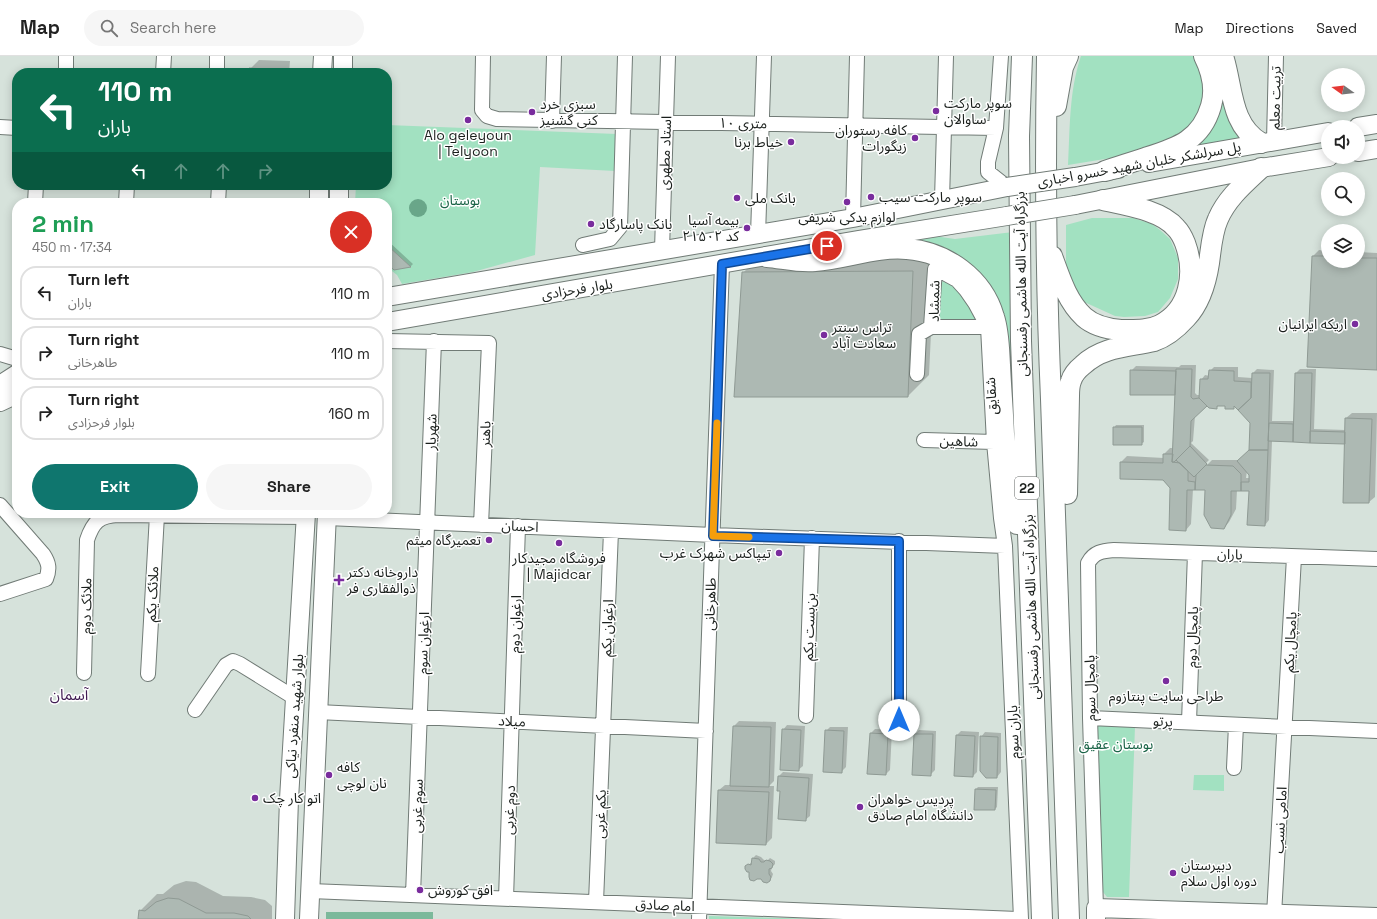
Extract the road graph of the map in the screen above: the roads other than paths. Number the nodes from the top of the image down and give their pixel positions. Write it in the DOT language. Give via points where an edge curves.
graph roads {
  1 [pos="66,56"];
  2 [pos="164,56"];
  3 [pos="323,56"];
  4 [pos="343,56"];
  5 [pos="483,56"];
  6 [pos="554,56"];
  7 [pos="625,56"];
  8 [pos="668,56"];
  9 [pos="764,56"];
  10 [pos="857,56"];
  11 [pos="946,56"];
  12 [pos="1000,56"];
  13 [pos="1022,56"];
  14 [pos="1047,56"];
  15 [pos="1068,56"];
  16 [pos="1204,56"];
  17 [pos="1222,56"];
  18 [pos="1272,59"];
  19 [pos="66,68"];
  20 [pos="163,68"];
  21 [pos="322,68"];
  22 [pos="343,68"];
  23 [pos="552,121"];
  24 [pos="624,122"];
  25 [pos="666,122"];
  26 [pos="762,124"];
  27 [pos="1377,124"];
  28 [pos="856,125"];
  29 [pos="1365,126"];
  30 [pos="944,127"];
  31 [pos="0,128"];
  32 [pos="12,128"];
  33 [pos="996,128"];
  34 [pos="1321,133"];
  35 [pos="1267,142"];
  36 [pos="1047,149"];
  37 [pos="1377,149"];
  38 [pos="1365,151"];
  39 [pos="1321,158"];
  40 [pos="1260,168"];
  41 [pos="1105,171"];
  42 [pos="1008,186"];
  43 [pos="942,200"];
  44 [pos="1103,200"];
  45 [pos="854,218"];
  46 [pos="758,235"];
  47 [pos="1046,240"];
  48 [pos="584,245"];
  49 [pos="662,250"];
  50 [pos="766,257"];
  51 [pos="722,264"];
  52 [pos="935,269"];
  53 [pos="476,282"];
  54 [pos="392,294"];
  55 [pos="479,305"];
  56 [pos="392,321"];
  57 [pos="931,327"];
  58 [pos="988,327"];
  59 [pos="392,340"];
  60 [pos="434,341"];
  61 [pos="0,354"];
  62 [pos="12,358"];
  63 [pos="917,374"];
  64 [pos="10,381"];
  65 [pos="0,402"];
  66 [pos="924,440"];
  67 [pos="994,442"];
  68 [pos="0,506"];
  69 [pos="104,518"];
  70 [pos="157,518"];
  71 [pos="306,518"];
  72 [pos="327,518"];
  73 [pos="361,518"];
  74 [pos="428,522"];
  75 [pos="481,525"];
  76 [pos="518,526"];
  77 [pos="610,531"];
  78 [pos="713,536"];
  79 [pos="812,538"];
  80 [pos="899,541"];
  81 [pos="1005,546"];
  82 [pos="1195,552"];
  83 [pos="1294,557"];
  84 [pos="1377,559"];
  85 [pos="1088,563"];
  86 [pos="1057,576"];
  87 [pos="1031,583"];
  88 [pos="0,594"];
  89 [pos="84,673"];
  90 [pos="148,674"];
  91 [pos="295,698"];
  92 [pos="195,710"];
  93 [pos="318,712"];
  94 [pos="806,716"];
  95 [pos="420,717"];
  96 [pos="1090,718"];
  97 [pos="899,720"];
  98 [pos="512,721"];
  99 [pos="1189,722"];
  100 [pos="1236,725"];
  101 [pos="603,726"];
  102 [pos="1285,726"];
  103 [pos="706,731"];
  104 [pos="1377,731"];
  105 [pos="1234,768"];
  106 [pos="314,796"];
  107 [pos="289,799"];
  108 [pos="310,891"];
  109 [pos="413,895"];
  110 [pos="506,899"];
  111 [pos="596,902"];
  112 [pos="699,913"];
  113 [pos="1096,914"];
  114 [pos="1274,915"];
  115 [pos="894,916"];
  116 [pos="1192,916"];
  117 [pos="1377,917"];
  118 [pos="285,919"];
  119 [pos="309,919"];
  120 [pos="1021,919"];
  121 [pos="1042,919"];
  122 [pos="1069,919"];
  1 -- 19 [label="street"];
  2 -- 20 [label="street"];
  3 -- 21 [label="main road"];
  4 -- 22 [label="main road"];
  5 -- 23 [label="street, ۱۰ متری" via="483,112 491,118"];
  6 -- 23 [label="street"];
  7 -- 24 [label="street"];
  8 -- 25 [label="street, استاد مطهری"];
  9 -- 26 [label="street"];
  10 -- 28 [label="street"];
  11 -- 30 [label="street"];
  12 -- 33 [label="street"];
  13 -- 87 [label="highway, بزرگراه آیت الله هاشمی رفسنجانی / 22" via="1019,136 1021,340"];
  14 -- 36 [label="highway, بزرگراه آیت الله هاشمی رفسنجانی / 22"];
  15 -- 36 [label="highway" via="1063,67"];
  16 -- 41 [label="highway" via="1214,83 1213,98 1209,112 1196,134 1169,151"];
  17 -- 35 [label="highway" via="1239,121 1252,138"];
  18 -- 35 [label="street, تربیت معلم"];
  23 -- 24 [label="street, ۱۰ متری"];
  24 -- 25 [label="street, ۱۰ متری"];
  24 -- 48 [label="street" via="620,227 610,239"];
  25 -- 26 [label="street, ۱۰ متری"];
  25 -- 49 [label="street, استاد مطهری"];
  26 -- 28 [label="street, ۱۰ متری"];
  26 -- 46 [label="street"];
  27 -- 29 [label="main road"];
  28 -- 30 [label="street, ۱۰ متری"];
  28 -- 45 [label="street"];
  30 -- 33 [label="street, ۱۰ متری"];
  30 -- 43 [label="street"];
  31 -- 32 [label="street"];
  33 -- 42 [label="street" via="988,172"];
  34 -- 35 [label="main road"];
  35 -- 41 [label="main road, پل سرلشکر خلبان شهید خسرو اخباری"];
  36 -- 47 [label="highway, بزرگراه آیت الله هاشمی رفسنجانی / 22"];
  37 -- 38 [label="main road"];
  39 -- 40 [label="main road"];
  40 -- 44 [label="main road, پل سرلشکر خلبان شهید خسرو اخباری"];
  40 -- 86 [label="highway" via="1229,200 1217,220 1204,286 1186,318 1172,332 1155,340 1107,350 1090,358 1076,371 1071,381 1067,558"];
  41 -- 42 [label="main road, پل سرلشکر خلبان شهید خسرو اخباری, bridge"];
  42 -- 43 [label="main road, پل سرلشکر خلبان شهید خسرو اخباری"];
  43 -- 45 [label="main road, پل سرلشکر خلبان شهید خسرو اخباری"];
  44 -- 47 [label="highway" via="1155,214 1176,227 1182,237 1190,262 1188,291 1183,304 1159,326 1147,329 1104,328 1085,318 1063,288"];
  44 -- 50 [label="main road, پل سرلشکر خلبان شهید خسرو اخباری, bridge"];
  45 -- 46 [label="main road, پل سرلشکر خلبان شهید خسرو اخباری"];
  46 -- 49 [label="main road, بلوار فرحزادی"];
  47 -- 86 [label="highway, بزرگراه آیت الله هاشمی رفسنجانی / 22"];
  49 -- 53 [label="main road, بلوار فرحزادی"];
  50 -- 51 [label="main road, بلوار فرحزادی"];
  50 -- 87 [label="highway" via="813,262 891,249 919,250 950,262 976,282 990,304 998,334 1005,437 1019,535"];
  51 -- 55 [label="main road, بلوار فرحزادی"];
  51 -- 78 [label="street, طاهرخانی"];
  52 -- 57 [label="street, شمشاد"];
  52 -- 58 [label="street, شقایق" via="956,280 966,290"];
  53 -- 54 [label="main road, بلوار فرحزادی"];
  53 -- 55 [label="main road" via="471,295"];
  55 -- 56 [label="main road, بلوار فرحزادی"];
  57 -- 58 [label="street, شمشاد"];
  57 -- 63 [label="street" via="919,334"];
  58 -- 67 [label="street, شقایق"];
  59 -- 60 [label="street"];
  60 -- 74 [label="street, شهریار"];
  60 -- 75 [label="street, باهنر" via="489,343"];
  61 -- 62 [label="street"];
  64 -- 65 [label="main road"];
  66 -- 67 [label="street, شاهین"];
  67 -- 81 [label="street, شقایق"];
  68 -- 88 [label="street" via="48,560 49,568 46,579"];
  69 -- 89 [label="street, ملائک دوم" via="94,524 87,540"];
  70 -- 90 [label="street, ملائک یکم"];
  71 -- 91 [label="main road, بلوار شهید منفرد نیاکی"];
  72 -- 93 [label="main road, بلوار شهید منفرد نیاکی"];
  73 -- 74 [label="street, احسان"];
  74 -- 75 [label="street, احسان"];
  74 -- 95 [label="street, ارغوان سوم"];
  75 -- 76 [label="street, احسان"];
  76 -- 77 [label="street, احسان"];
  76 -- 98 [label="street, ارغوان دوم"];
  77 -- 78 [label="street, احسان"];
  77 -- 101 [label="street, ارغوان یکم"];
  78 -- 79 [label="street"];
  78 -- 103 [label="street, طاهرخانی"];
  79 -- 80 [label="street"];
  79 -- 94 [label="street, بن‌بست یکم"];
  80 -- 81 [label="street"];
  80 -- 97 [label="street"];
  81 -- 120 [label="street, باران سوم"];
  82 -- 83 [label="street, باران"];
  82 -- 85 [label="street, باران" via="1106,550 1092,557"];
  82 -- 99 [label="street, پامچال دوم"];
  83 -- 84 [label="street, باران"];
  83 -- 102 [label="street, پامچال یکم"];
  85 -- 96 [label="street, پامچال سوم"];
  86 -- 122 [label="highway, بزرگراه آیت الله هاشمی رفسنجانی / 22"];
  87 -- 121 [label="highway, بزرگراه آیت الله هاشمی رفسنجانی / 22"];
  91 -- 92 [label="street" via="233,662 226,665"];
  91 -- 107 [label="main road, بلوار شهید منفرد نیاکی"];
  93 -- 95 [label="street, میلاد"];
  93 -- 106 [label="main road, بلوار شهید منفرد نیاکی"];
  95 -- 98 [label="street, میلاد"];
  95 -- 109 [label="street, سوم غربی"];
  96 -- 99 [label="street, پرتو"];
  96 -- 113 [label="street, پامچال سوم"];
  98 -- 101 [label="street, میلاد"];
  98 -- 110 [label="street, دوم غربی"];
  99 -- 100 [label="street, پرتو"];
  100 -- 102 [label="street, پرتو"];
  100 -- 105 [label="street"];
  101 -- 103 [label="street, میلاد"];
  101 -- 111 [label="street, یکم غربی"];
  102 -- 104 [label="street, پرتو"];
  102 -- 114 [label="street, امامی نسب"];
  103 -- 112 [label="street, طاهرخانی"];
  106 -- 107 [label="main road" via="306,807 302,808 293,805"];
  106 -- 108 [label="main road, بلوار شهید منفرد نیاکی"];
  107 -- 118 [label="main road, بلوار شهید منفرد نیاکی"];
  108 -- 109 [label="street, امام صادق"];
  108 -- 119 [label="main road, بلوار شهید منفرد نیاکی"];
  109 -- 110 [label="street, امام صادق"];
  110 -- 111 [label="street, امام صادق"];
  111 -- 112 [label="street, امام صادق"];
  112 -- 115 [label="street, امام صادق"];
  113 -- 116 [label="main road"];
  114 -- 116 [label="main road"];
  114 -- 117 [label="main road"];
  115 -- 120 [label="street, امام صادق"];
}
